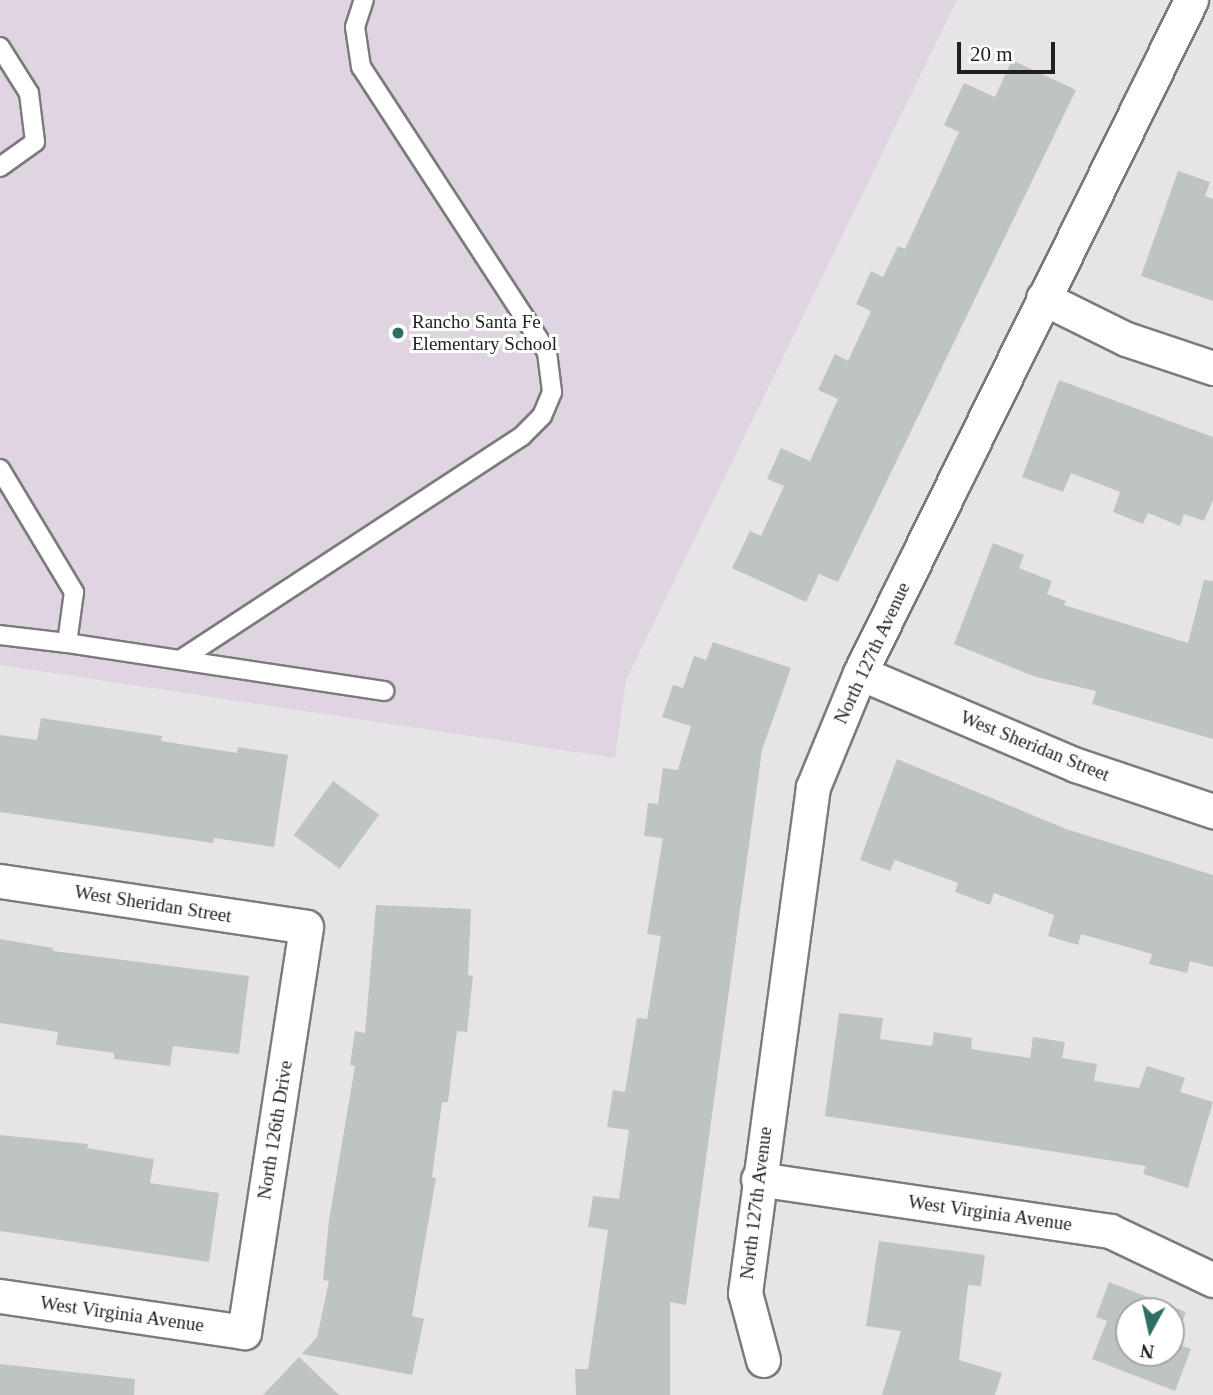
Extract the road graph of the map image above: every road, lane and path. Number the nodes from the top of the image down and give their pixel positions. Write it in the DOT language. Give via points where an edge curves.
graph roads {
  1 [pos="364,0"];
  2 [pos="1191,0"];
  3 [pos="0,47"];
  4 [pos="0,167"];
  5 [pos="1043,298"];
  6 [pos="1213,368"];
  7 [pos="0,469"];
  8 [pos="0,635"];
  9 [pos="67,643"];
  10 [pos="183,659"];
  11 [pos="860,673"];
  12 [pos="384,691"];
  13 [pos="1213,811"];
  14 [pos="0,881"];
  15 [pos="306,927"];
  16 [pos="758,1179"];
  17 [pos="1213,1280"];
  18 [pos="0,1296"];
  19 [pos="244,1332"];
  20 [pos="763,1360"];
  1 -- 10 [label="lane" via="355,27 361,67 547,352 552,392 542,416 522,436"];
  2 -- 5 [label="street, North 127th Avenue"];
  3 -- 4 [label="lane" via="29,93 35,142"];
  5 -- 6 [label="street" via="1126,339"];
  5 -- 11 [label="street, North 127th Avenue"];
  7 -- 9 [label="lane" via="74,592"];
  8 -- 9 [label="lane"];
  9 -- 10 [label="lane"];
  10 -- 12 [label="lane"];
  11 -- 13 [label="street, West Sheridan Street" via="1076,765"];
  11 -- 16 [label="street, North 127th Avenue" via="813,787"];
  14 -- 15 [label="street, West Sheridan Street"];
  15 -- 19 [label="street, North 126th Drive"];
  16 -- 17 [label="street, West Virginia Avenue" via="1110,1231"];
  16 -- 20 [label="street, North 127th Avenue" via="745,1293"];
  18 -- 19 [label="street, West Virginia Avenue"];
}
